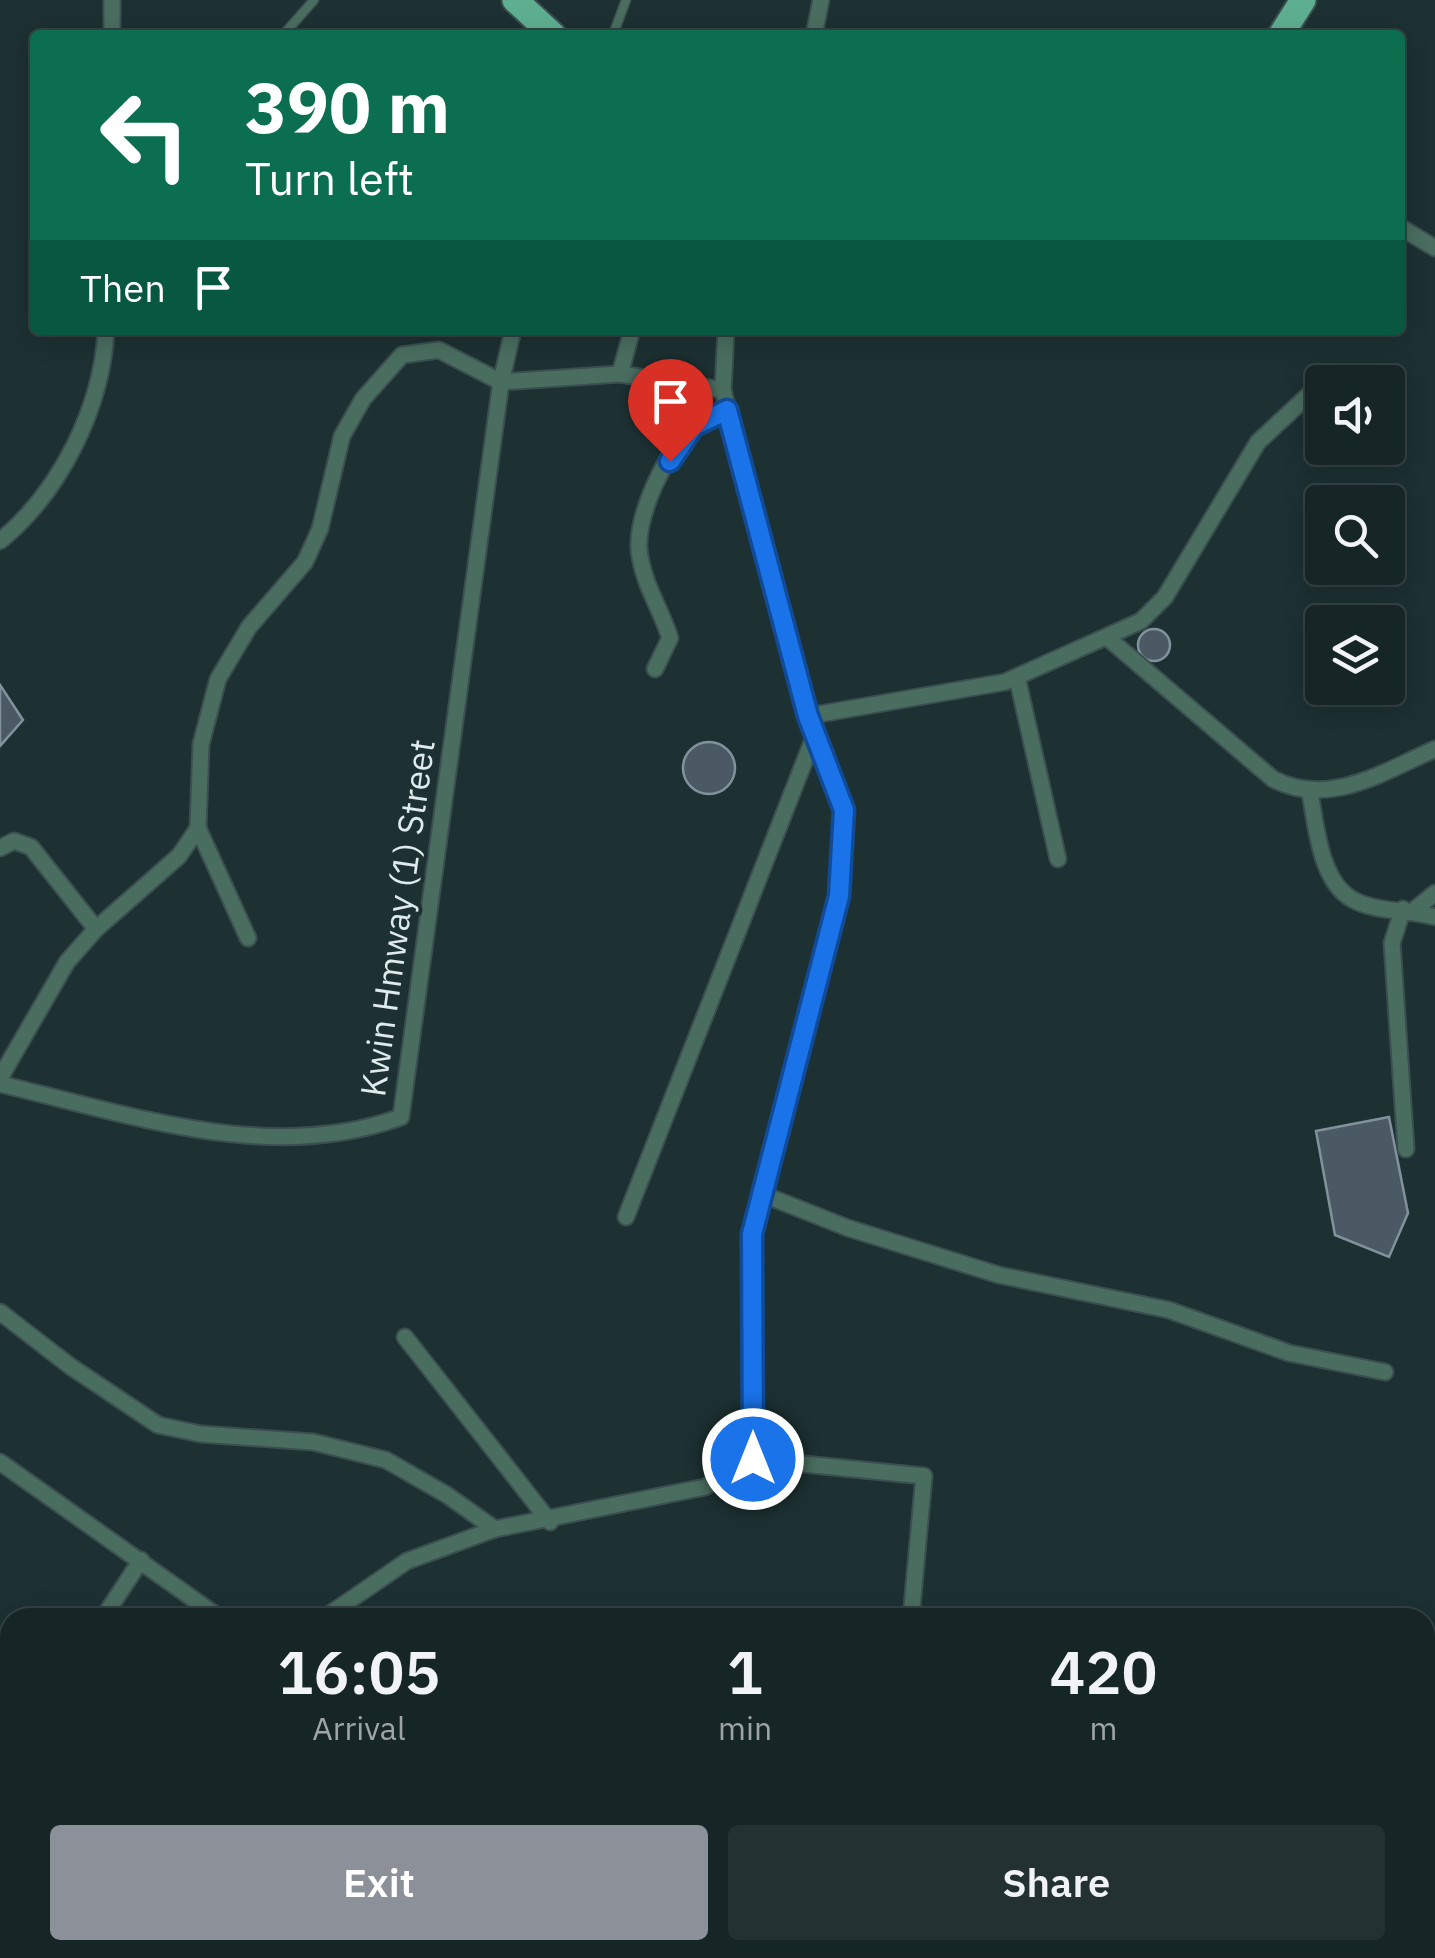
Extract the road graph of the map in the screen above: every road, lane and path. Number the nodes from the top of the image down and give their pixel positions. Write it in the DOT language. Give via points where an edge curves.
graph roads {
  1 [pos="112,0"];
  2 [pos="314,0"];
  3 [pos="514,0"];
  4 [pos="626,0"];
  5 [pos="821,0"];
  6 [pos="1303,0"];
  7 [pos="112,30"];
  8 [pos="288,30"];
  9 [pos="547,30"];
  10 [pos="614,30"];
  11 [pos="815,30"];
  12 [pos="1284,30"];
  13 [pos="1405,230"];
  14 [pos="1435,248"];
  15 [pos="105,335"];
  16 [pos="512,335"];
  17 [pos="631,335"];
  18 [pos="726,335"];
  19 [pos="620,374"];
  20 [pos="502,382"];
  21 [pos="723,390"];
  22 [pos="1305,399"];
  23 [pos="727,410"];
  24 [pos="0,542"];
  25 [pos="1109,639"];
  26 [pos="655,669"];
  27 [pos="1017,677"];
  28 [pos="808,716"];
  29 [pos="814,737"];
  30 [pos="1435,749"];
  31 [pos="1310,793"];
  32 [pos="198,828"];
  33 [pos="0,848"];
  34 [pos="1058,860"];
  35 [pos="1434,897"];
  36 [pos="1408,910"];
  37 [pos="1435,917"];
  38 [pos="96,928"];
  39 [pos="248,938"];
  40 [pos="0,1081"];
  41 [pos="1406,1149"];
  42 [pos="762,1194"];
  43 [pos="626,1216"];
  44 [pos="0,1312"];
  45 [pos="405,1337"];
  46 [pos="1385,1372"];
  47 [pos="753,1459"];
  48 [pos="0,1463"];
  49 [pos="745,1500"];
  50 [pos="550,1522"];
  51 [pos="495,1530"];
  52 [pos="140,1560"];
  53 [pos="109,1608"];
  54 [pos="206,1608"];
  55 [pos="339,1608"];
  56 [pos="912,1608"];
  1 -- 7 [label="street"];
  2 -- 8 [label="lane"];
  3 -- 9 [label="main road"];
  4 -- 10 [label="lane"];
  5 -- 11 [label="street"];
  6 -- 12 [label="main road"];
  13 -- 14 [label="street"];
  15 -- 24 [label="street" via="91,407 68,458 23,523"];
  16 -- 20 [label="street"];
  17 -- 19 [label="street"];
  18 -- 21 [label="street"];
  19 -- 20 [label="street"];
  19 -- 21 [label="street"];
  20 -- 32 [label="street" via="439,350 402,356 363,399 342,436 320,529 305,562 248,627 218,679 201,744"];
  20 -- 40 [label="street, Kwin Hmway (1) Street" via="401,1117 318,1136 210,1133"];
  21 -- 23 [label="street"];
  22 -- 25 [label="street" via="1258,442 1165,597 1142,621"];
  23 -- 26 [label="street" via="694,426 680,442 644,518 638,551 646,588 670,638"];
  23 -- 28 [label="street"];
  25 -- 27 [label="street"];
  25 -- 31 [label="street" via="1274,780"];
  27 -- 28 [label="street"];
  27 -- 34 [label="street"];
  28 -- 29 [label="street"];
  29 -- 42 [label="street" via="844,810 839,896"];
  29 -- 43 [label="street"];
  30 -- 31 [label="street" via="1357,784"];
  31 -- 36 [label="street" via="1336,884 1353,900"];
  32 -- 38 [label="street" via="179,856"];
  32 -- 39 [label="street"];
  33 -- 38 [label="street" via="14,841 31,847"];
  35 -- 36 [label="street"];
  36 -- 37 [label="street"];
  36 -- 41 [label="street" via="1392,943"];
  38 -- 40 [label="street" via="67,962"];
  42 -- 46 [label="street" via="999,1274 1169,1310 1289,1354"];
  42 -- 47 [label="street" via="752,1234"];
  44 -- 51 [label="street" via="158,1424 200,1434 313,1442 386,1460"];
  45 -- 50 [label="street"];
  47 -- 49 [label="street"];
  47 -- 50 [label="street" via="705,1487"];
  47 -- 56 [label="street" via="924,1476"];
  48 -- 52 [label="street"];
  50 -- 51 [label="street"];
  51 -- 55 [label="street" via="408,1562"];
  52 -- 53 [label="street"];
  52 -- 54 [label="street"];
}
